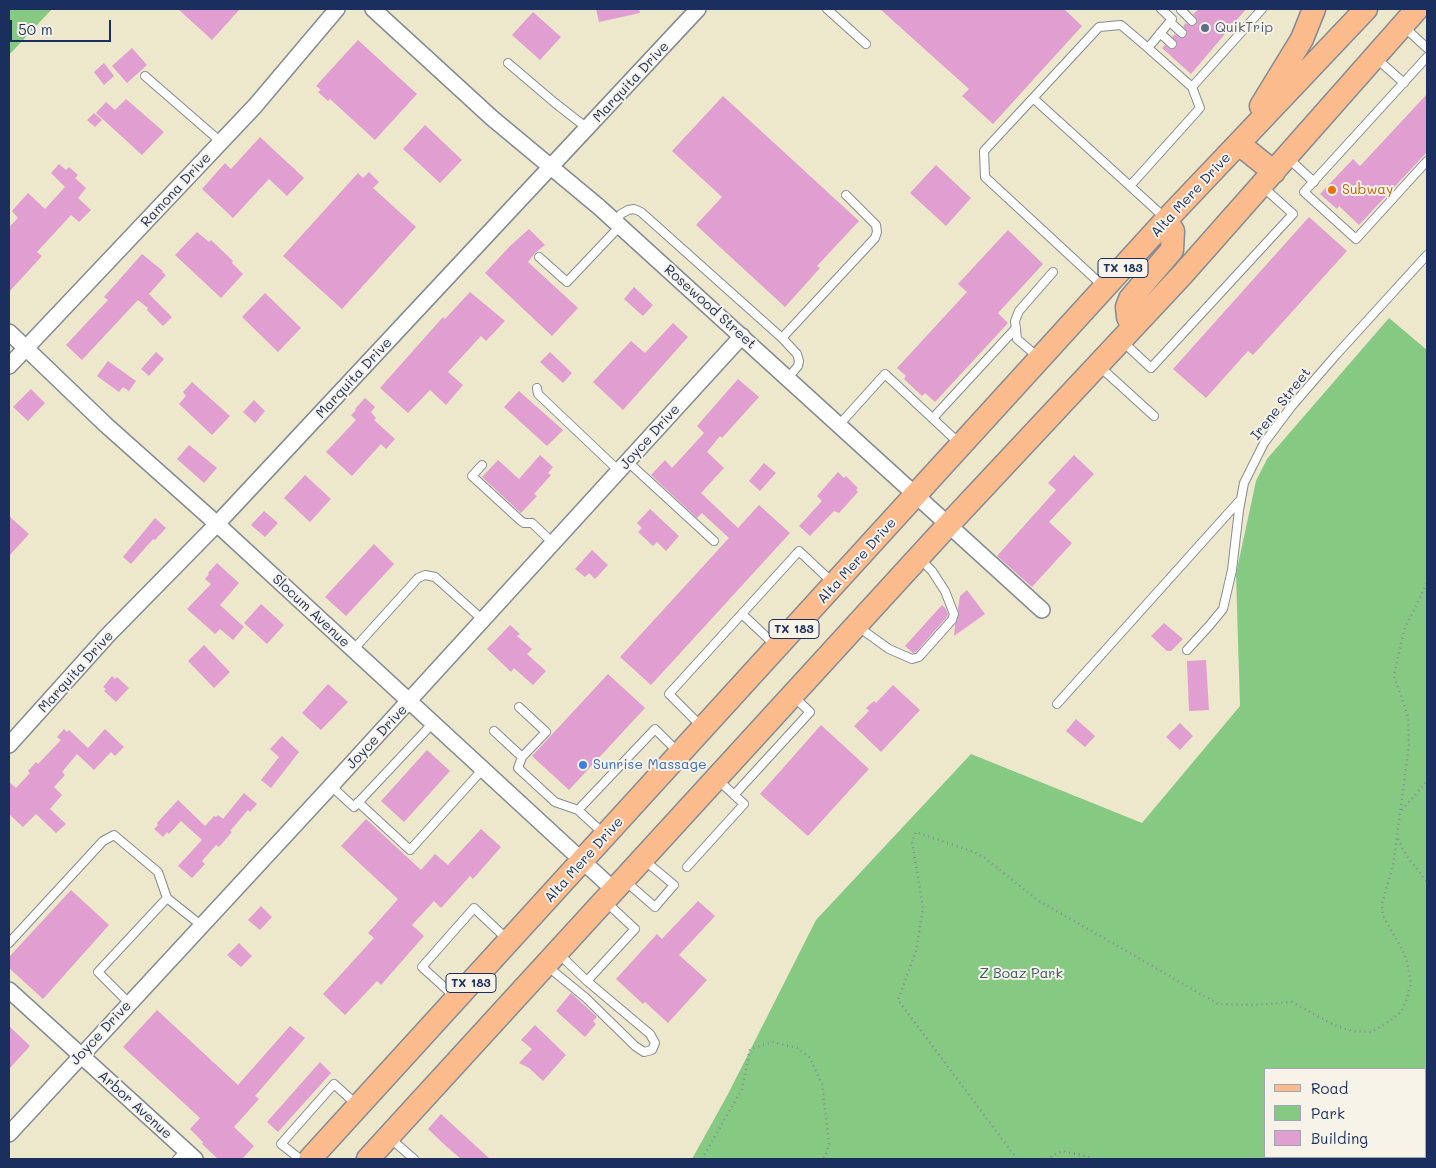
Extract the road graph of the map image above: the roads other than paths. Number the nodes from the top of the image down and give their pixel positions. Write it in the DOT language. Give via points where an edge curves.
graph roads {
  1 [pos="338,9"];
  2 [pos="373,9"];
  3 [pos="827,9"];
  4 [pos="1161,9"];
  5 [pos="1262,9"];
  6 [pos="1314,9"];
  7 [pos="1366,9"];
  8 [pos="694,10"];
  9 [pos="1182,10"];
  10 [pos="1409,17"];
  11 [pos="1171,21"];
  12 [pos="1192,21"];
  13 [pos="1182,33"];
  14 [pos="1160,34"];
  15 [pos="866,44"];
  16 [pos="1172,44"];
  17 [pos="1148,48"];
  18 [pos="1427,48"];
  19 [pos="1374,56"];
  20 [pos="1427,57"];
  21 [pos="508,63"];
  22 [pos="145,76"];
  23 [pos="1404,83"];
  24 [pos="1192,87"];
  25 [pos="1033,98"];
  26 [pos="587,128"];
  27 [pos="221,142"];
  28 [pos="1239,144"];
  29 [pos="1427,161"];
  30 [pos="551,167"];
  31 [pos="1274,171"];
  32 [pos="1314,182"];
  33 [pos="1130,186"];
  34 [pos="846,195"];
  35 [pos="1166,220"];
  36 [pos="618,224"];
  37 [pos="1427,254"];
  38 [pos="539,257"];
  39 [pos="1053,272"];
  40 [pos="1105,288"];
  41 [pos="1016,328"];
  42 [pos="9,332"];
  43 [pos="1127,334"];
  44 [pos="742,336"];
  45 [pos="782,338"];
  46 [pos="26,348"];
  47 [pos="1039,359"];
  48 [pos="1098,365"];
  49 [pos="9,366"];
  50 [pos="788,378"];
  51 [pos="537,388"];
  52 [pos="1154,416"];
  53 [pos="933,418"];
  54 [pos="839,425"];
  55 [pos="961,445"];
  56 [pos="482,465"];
  57 [pos="624,466"];
  58 [pos="916,495"];
  59 [pos="1241,498"];
  60 [pos="217,524"];
  61 [pos="948,524"];
  62 [pos="714,542"];
  63 [pos="554,543"];
  64 [pos="919,557"];
  65 [pos="834,585"];
  66 [pos="1042,610"];
  67 [pos="742,614"];
  68 [pos="483,620"];
  69 [pos="856,625"];
  70 [pos="778,647"];
  71 [pos="353,650"];
  72 [pos="1187,650"];
  73 [pos="792,695"];
  74 [pos="409,702"];
  75 [pos="1057,704"];
  76 [pos="518,707"];
  77 [pos="433,723"];
  78 [pos="704,728"];
  79 [pos="494,731"];
  80 [pos="9,745"];
  81 [pos="680,754"];
  82 [pos="522,757"];
  83 [pos="483,770"];
  84 [pos="716,779"];
  85 [pos="331,786"];
  86 [pos="734,795"];
  87 [pos="358,802"];
  88 [pos="578,810"];
  89 [pos="605,836"];
  90 [pos="643,859"];
  91 [pos="583,861"];
  92 [pos="687,866"];
  93 [pos="614,890"];
  94 [pos="167,898"];
  95 [pos="202,926"];
  96 [pos="509,941"];
  97 [pos="9,943"];
  98 [pos="551,959"];
  99 [pos="587,981"];
  100 [pos="9,990"];
  101 [pos="457,999"];
  102 [pos="129,1003"];
  103 [pos="81,1055"];
  104 [pos="359,1106"];
  105 [pos="9,1134"];
  106 [pos="389,1136"];
  107 [pos="186,1156"];
  108 [pos="300,1159"];
  109 [pos="310,1159"];
  110 [pos="368,1159"];
  111 [pos="414,1159"];
  1 -- 27 [label="street, Ramona Drive"];
  2 -- 30 [label="street, Rosewood Street" via="492,118"];
  3 -- 15 [label="lane"];
  4 -- 11 [label="lane"];
  5 -- 24 [label="lane" via="1252,14 1201,72"];
  6 -- 28 [label="main road" via="1302,39"];
  7 -- 28 [label="main road, Alta Mere Drive / TX 183"];
  8 -- 26 [label="street, Marquita Drive"];
  9 -- 11 [label="lane"];
  9 -- 12 [label="lane"];
  10 -- 18 [label="lane"];
  10 -- 19 [label="main road, TX 183"];
  11 -- 13 [label="lane"];
  11 -- 14 [label="lane"];
  14 -- 16 [label="lane"];
  14 -- 17 [label="lane"];
  17 -- 24 [label="lane"];
  17 -- 25 [label="lane" via="1120,24 1099,27"];
  19 -- 23 [label="lane"];
  19 -- 31 [label="main road, TX 183"];
  20 -- 23 [label="lane"];
  21 -- 26 [label="lane"];
  22 -- 27 [label="lane"];
  23 -- 32 [label="lane"];
  24 -- 33 [label="lane" via="1200,108"];
  25 -- 33 [label="lane"];
  25 -- 40 [label="lane" via="984,151 985,177"];
  26 -- 30 [label="street, Marquita Drive"];
  27 -- 46 [label="street, Ramona Drive"];
  28 -- 31 [label="main road"];
  28 -- 35 [label="main road, Alta Mere Drive / TX 183"];
  29 -- 32 [label="lane" via="1356,239 1304,192"];
  30 -- 36 [label="street, Rosewood Street"];
  30 -- 60 [label="street, Marquita Drive"];
  31 -- 32 [label="lane"];
  31 -- 43 [label="main road, TX 183"];
  31 -- 43 [label="lane" via="1293,214 1151,368"];
  33 -- 35 [label="lane"];
  34 -- 45 [label="lane" via="876,225 875,238"];
  35 -- 40 [label="main road, Alta Mere Drive / TX 183"];
  35 -- 43 [label="main road" via="1172,231 1172,250 1130,299"];
  36 -- 38 [label="lane" via="567,282"];
  36 -- 44 [label="street, Rosewood Street"];
  36 -- 45 [label="lane" via="622,214 628,210 641,212"];
  37 -- 59 [label="lane, Irene Street" via="1336,355 1264,442 1244,483"];
  39 -- 41 [label="lane" via="1019,311"];
  40 -- 47 [label="main road, Alta Mere Drive / TX 183"];
  41 -- 47 [label="lane" via="1017,339"];
  41 -- 53 [label="lane"];
  42 -- 46 [label="street, Slocum Avenue"];
  43 -- 48 [label="main road, TX 183"];
  44 -- 50 [label="street, Rosewood Street"];
  44 -- 57 [label="street, Joyce Drive"];
  45 -- 50 [label="lane" via="799,361"];
  46 -- 49 [label="street, Ramona Drive"];
  46 -- 60 [label="street, Slocum Avenue"];
  47 -- 55 [label="main road, Alta Mere Drive / TX 183"];
  48 -- 52 [label="lane"];
  48 -- 61 [label="main road, TX 183"];
  50 -- 54 [label="street, Rosewood Street"];
  51 -- 57 [label="lane" via="538,394"];
  53 -- 54 [label="lane" via="885,374"];
  53 -- 55 [label="lane"];
  54 -- 58 [label="street, Rosewood Street"];
  55 -- 58 [label="main road, Alta Mere Drive / TX 183"];
  56 -- 63 [label="lane" via="472,476 520,520 532,523"];
  57 -- 62 [label="lane"];
  57 -- 63 [label="street, Joyce Drive"];
  58 -- 61 [label="street, Rosewood Street"];
  58 -- 65 [label="main road, Alta Mere Drive / TX 183"];
  59 -- 72 [label="lane, Irene Street" via="1232,570 1223,609"];
  59 -- 75 [label="lane"];
  60 -- 71 [label="street, Slocum Avenue"];
  60 -- 80 [label="street, Marquita Drive" via="108,635"];
  61 -- 64 [label="main road, TX 183"];
  61 -- 66 [label="street, Rosewood Street"];
  63 -- 68 [label="street, Joyce Drive"];
  64 -- 69 [label="main road, TX 183"];
  64 -- 69 [label="lane" via="946,591 954,614 919,658 912,659 888,649"];
  65 -- 67 [label="lane" via="799,551"];
  65 -- 70 [label="main road, Alta Mere Drive / TX 183"];
  67 -- 70 [label="lane"];
  67 -- 78 [label="lane" via="669,694"];
  68 -- 71 [label="lane" via="435,577 425,575 418,578"];
  68 -- 74 [label="street, Joyce Drive"];
  69 -- 73 [label="main road, TX 183"];
  70 -- 78 [label="main road, Alta Mere Drive / TX 183"];
  71 -- 74 [label="street, Slocum Avenue"];
  73 -- 84 [label="main road, TX 183"];
  73 -- 86 [label="lane" via="810,712"];
  74 -- 77 [label="street, Slocum Avenue"];
  74 -- 85 [label="street, Joyce Drive"];
  76 -- 82 [label="lane" via="546,732"];
  77 -- 83 [label="street, Slocum Avenue"];
  77 -- 87 [label="lane"];
  78 -- 81 [label="main road, Alta Mere Drive / TX 183"];
  79 -- 82 [label="lane"];
  81 -- 88 [label="lane" via="655,730"];
  81 -- 89 [label="main road, Alta Mere Drive / TX 183"];
  82 -- 88 [label="lane" via="518,768 555,802"];
  83 -- 87 [label="lane" via="410,850"];
  83 -- 91 [label="street, Slocum Avenue"];
  84 -- 86 [label="lane"];
  84 -- 90 [label="main road, TX 183"];
  85 -- 87 [label="lane" via="354,807"];
  85 -- 95 [label="street, Joyce Drive"];
  86 -- 92 [label="lane" via="744,804"];
  88 -- 89 [label="lane"];
  89 -- 91 [label="main road, Alta Mere Drive / TX 183"];
  90 -- 93 [label="main road, TX 183"];
  90 -- 93 [label="lane" via="674,886 655,907"];
  91 -- 93 [label="street, Slocum Avenue"];
  91 -- 96 [label="main road, Alta Mere Drive / TX 183"];
  93 -- 98 [label="main road, TX 183"];
  93 -- 99 [label="lane" via="635,929"];
  94 -- 95 [label="lane"];
  94 -- 97 [label="lane" via="158,872 114,835 103,841"];
  94 -- 102 [label="lane" via="98,972"];
  95 -- 102 [label="street, Joyce Drive"];
  96 -- 101 [label="main road, Alta Mere Drive / TX 183"];
  96 -- 101 [label="lane" via="474,908 422,966"];
  98 -- 99 [label="lane"];
  98 -- 99 [label="lane" via="634,1046 644,1052 652,1050 655,1043 650,1034"];
  98 -- 106 [label="main road, TX 183"];
  100 -- 103 [label="street, Arbor Avenue"];
  101 -- 104 [label="main road, Alta Mere Drive / TX 183"];
  102 -- 103 [label="street, Joyce Drive"];
  103 -- 105 [label="street, Joyce Drive"];
  103 -- 107 [label="street, Arbor Avenue"];
  104 -- 108 [label="lane" via="334,1084 282,1144"];
  104 -- 109 [label="main road, Alta Mere Drive / TX 183"];
  106 -- 110 [label="main road, TX 183"];
  106 -- 111 [label="lane"];
}
